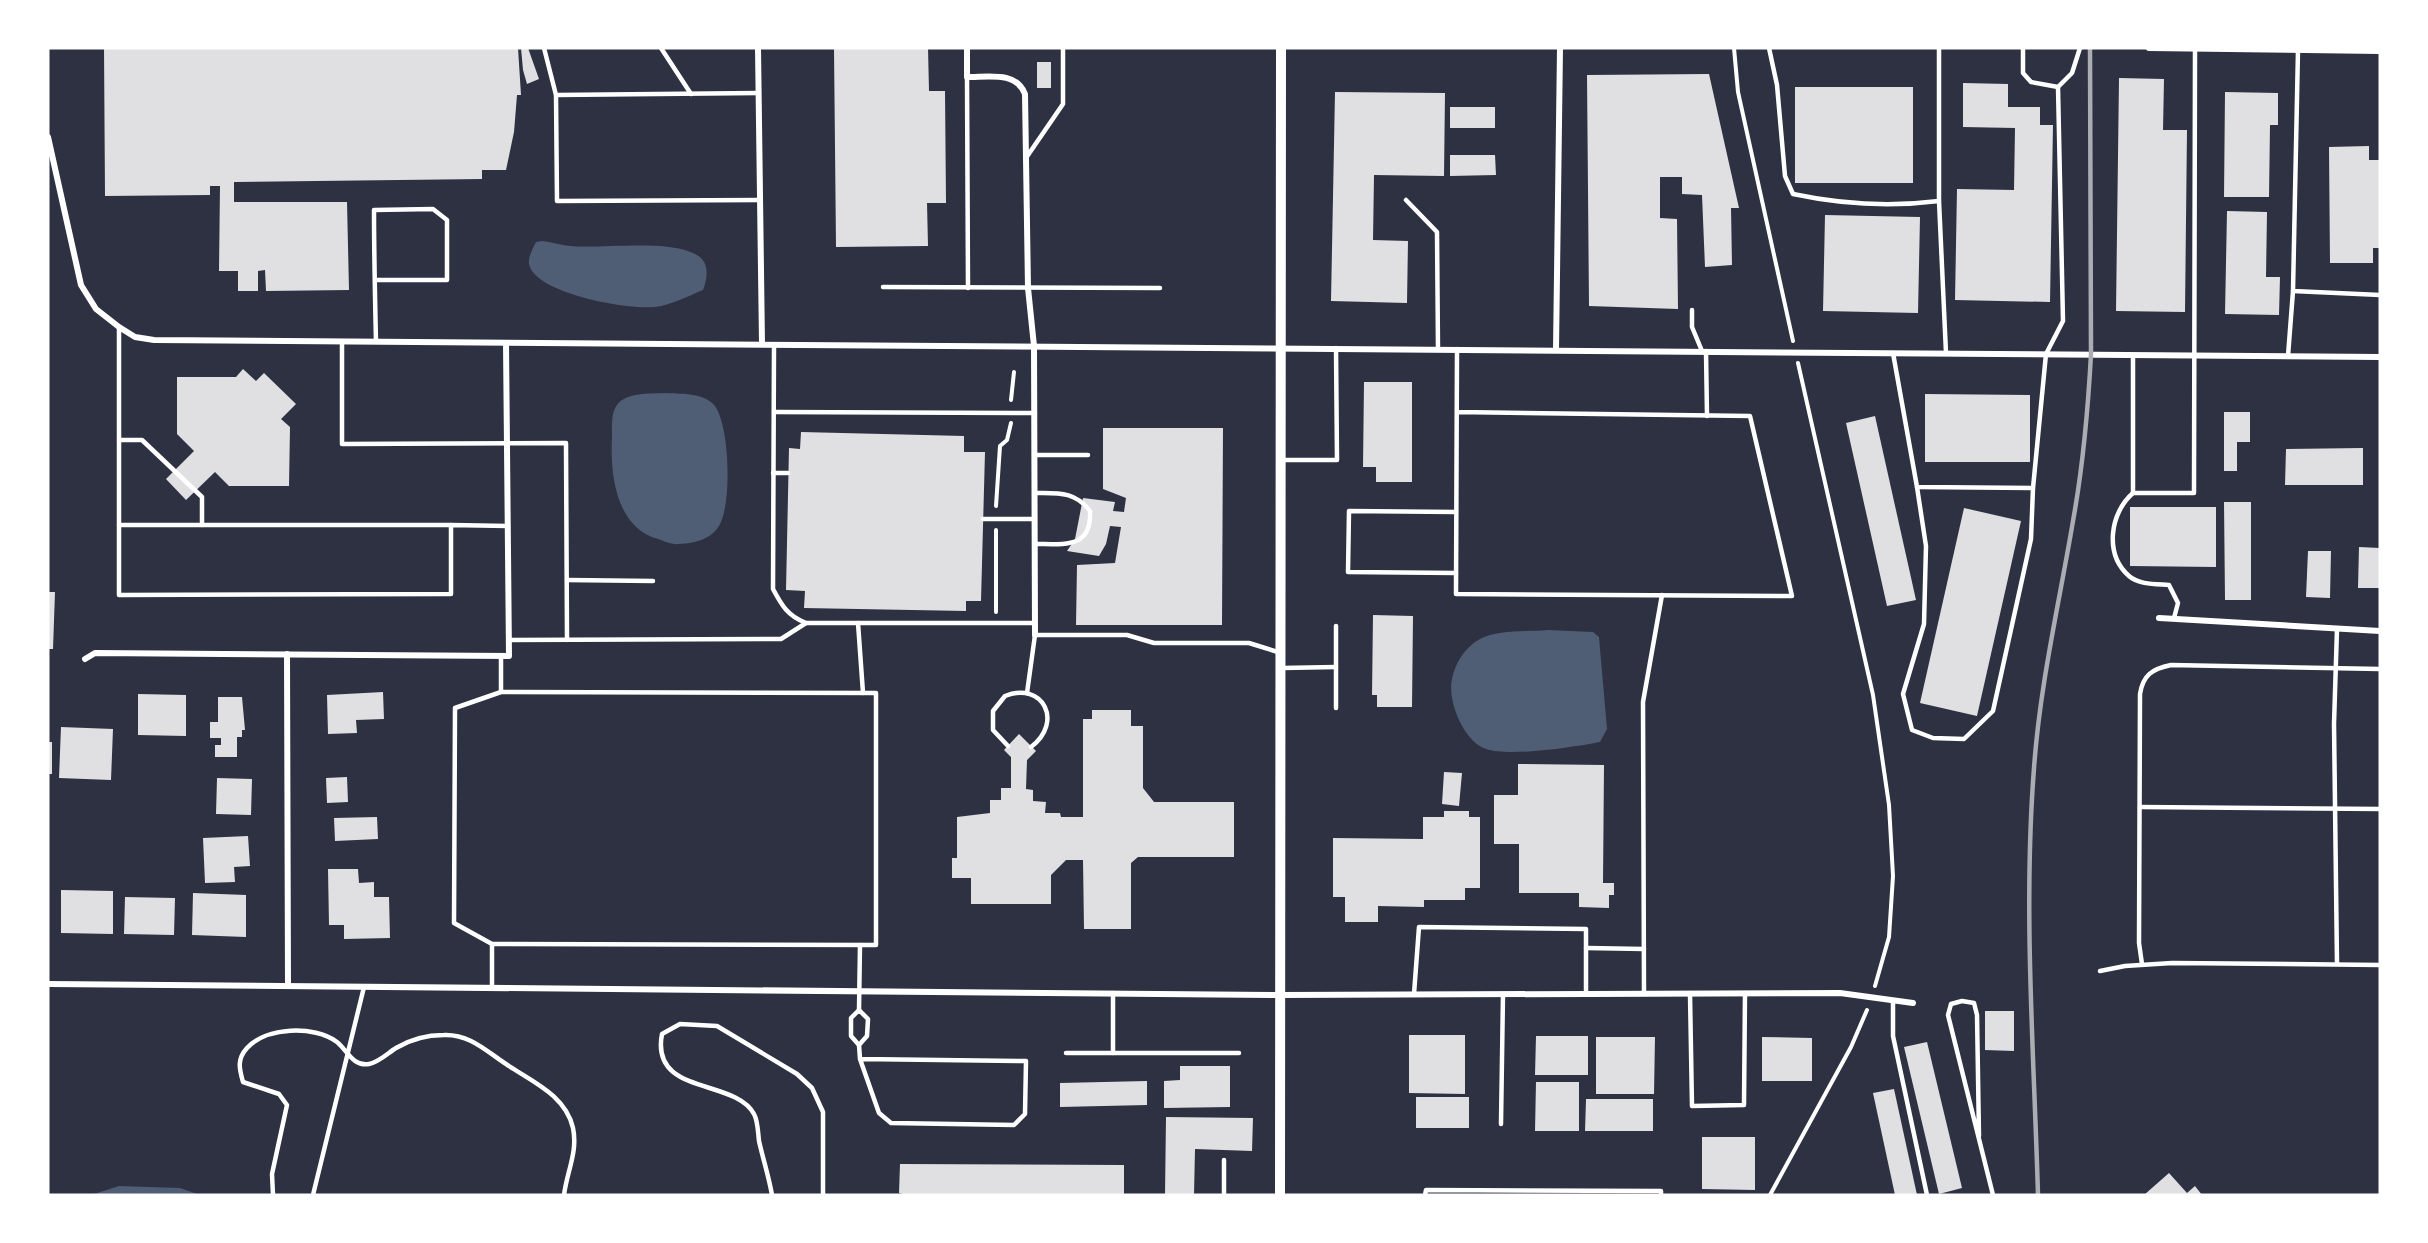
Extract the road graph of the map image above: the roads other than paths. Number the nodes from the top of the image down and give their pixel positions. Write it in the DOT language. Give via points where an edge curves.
graph roads {
  1 [pos="544,48"];
  2 [pos="661,48"];
  3 [pos="758,48"];
  4 [pos="967,48"];
  5 [pos="1063,48"];
  6 [pos="1281,48"];
  7 [pos="1560,48"];
  8 [pos="1769,48"];
  9 [pos="1939,48"];
  10 [pos="2023,48"];
  11 [pos="2080,48"];
  12 [pos="2149,48"];
  13 [pos="2195,49"];
  14 [pos="2298,50"];
  15 [pos="2380,51"];
  16 [pos="967,77"];
  17 [pos="2058,87"];
  18 [pos="759,93"];
  19 [pos="691,94"];
  20 [pos="556,95"];
  21 [pos="48,137"];
  22 [pos="50,150"];
  23 [pos="1026,158"];
  24 [pos="760,200"];
  25 [pos="1406,200"];
  26 [pos="1939,201"];
  27 [pos="375,280"];
  28 [pos="883,287"];
  29 [pos="968,288"];
  30 [pos="1028,288"];
  31 [pos="1160,288"];
  32 [pos="2293,291"];
  33 [pos="2380,295"];
  34 [pos="1692,310"];
  35 [pos="119,327"];
  36 [pos="342,342"];
  37 [pos="376,342"];
  38 [pos="507,343"];
  39 [pos="762,344"];
  40 [pos="774,345"];
  41 [pos="1034,346"];
  42 [pos="1281,348"];
  43 [pos="1336,348"];
  44 [pos="1438,349"];
  45 [pos="1457,349"];
  46 [pos="1556,350"];
  47 [pos="1704,351"];
  48 [pos="1893,353"];
  49 [pos="1946,353"];
  50 [pos="2046,354"];
  51 [pos="2133,355"];
  52 [pos="2193,355"];
  53 [pos="2288,356"];
  54 [pos="2380,357"];
  55 [pos="774,412"];
  56 [pos="1457,412"];
  57 [pos="1035,413"];
  58 [pos="1707,416"];
  59 [pos="119,440"];
  60 [pos="507,444"];
  61 [pos="1035,455"];
  62 [pos="1088,455"];
  63 [pos="1281,460"];
  64 [pos="773,473"];
  65 [pos="788,473"];
  66 [pos="1917,487"];
  67 [pos="2033,488"];
  68 [pos="1035,493"];
  69 [pos="2133,493"];
  70 [pos="1456,512"];
  71 [pos="983,519"];
  72 [pos="1035,519"];
  73 [pos="119,525"];
  74 [pos="201,525"];
  75 [pos="451,525"];
  76 [pos="508,525"];
  77 [pos="1035,544"];
  78 [pos="1456,573"];
  79 [pos="567,580"];
  80 [pos="653,581"];
  81 [pos="1662,595"];
  82 [pos="2159,618"];
  83 [pos="2175,618"];
  84 [pos="806,623"];
  85 [pos="858,623"];
  86 [pos="1035,623"];
  87 [pos="1336,626"];
  88 [pos="2337,629"];
  89 [pos="2380,631"];
  90 [pos="1035,635"];
  91 [pos="509,640"];
  92 [pos="567,640"];
  93 [pos="1281,653"];
  94 [pos="287,654"];
  95 [pos="501,656"];
  96 [pos="85,659"];
  97 [pos="1336,667"];
  98 [pos="1281,668"];
  99 [pos="2336,668"];
  100 [pos="2380,669"];
  101 [pos="501,692"];
  102 [pos="863,693"];
  103 [pos="1027,693"];
  104 [pos="1336,708"];
  105 [pos="1008,746"];
  106 [pos="1031,747"];
  107 [pos="2140,807"];
  108 [pos="2335,808"];
  109 [pos="2380,809"];
  110 [pos="492,944"];
  111 [pos="860,945"];
  112 [pos="1586,948"];
  113 [pos="1644,948"];
  114 [pos="2337,963"];
  115 [pos="2142,964"];
  116 [pos="2380,965"];
  117 [pos="2100,971"];
  118 [pos="48,984"];
  119 [pos="288,986"];
  120 [pos="364,987"];
  121 [pos="492,988"];
  122 [pos="860,991"];
  123 [pos="1113,993"];
  124 [pos="1745,993"];
  125 [pos="1414,994"];
  126 [pos="1503,994"];
  127 [pos="1586,994"];
  128 [pos="1644,994"];
  129 [pos="1690,994"];
  130 [pos="1280,995"];
  131 [pos="1893,1001"];
  132 [pos="1913,1003"];
  133 [pos="859,1010"];
  134 [pos="859,1045"];
  135 [pos="1066,1053"];
  136 [pos="1113,1053"];
  137 [pos="1239,1053"];
  138 [pos="347,1054"];
  139 [pos="860,1059"];
  140 [pos="1501,1124"];
  141 [pos="1979,1136"];
  142 [pos="1224,1160"];
  143 [pos="273,1195"];
  144 [pos="313,1195"];
  145 [pos="564,1195"];
  146 [pos="772,1195"];
  147 [pos="823,1195"];
  148 [pos="1224,1195"];
  149 [pos="1280,1195"];
  150 [pos="1425,1195"];
  151 [pos="1660,1195"];
  152 [pos="1927,1195"];
  153 [pos="1993,1195"];
  1 -- 20 [label="lane"];
  2 -- 19 [label="lane"];
  3 -- 18 [label="street"];
  4 -- 16 [label="street"];
  5 -- 23 [label="lane" via="1063,104"];
  6 -- 42 [label="street"];
  7 -- 46 [label="street"];
  8 -- 26 [label="lane" via="1777,85 1785,176 1793,194 1829,202"];
  9 -- 26 [label="lane"];
  10 -- 17 [label="lane" via="2023,73 2031,82"];
  11 -- 17 [label="lane" via="2072,73"];
  12 -- 13 [label="street"];
  13 -- 14 [label="street"];
  13 -- 52 [label="lane"];
  14 -- 15 [label="street"];
  14 -- 32 [label="lane"];
  16 -- 23 [label="street" via="1011,78 1021,84 1025,94"];
  16 -- 29 [label="lane"];
  17 -- 50 [label="lane" via="2063,321"];
  18 -- 19 [label="lane"];
  18 -- 24 [label="street"];
  19 -- 20 [label="lane"];
  20 -- 24 [label="lane" via="557,201"];
  21 -- 22 [label="street"];
  22 -- 35 [label="street" via="81,285 96,309"];
  23 -- 30 [label="street"];
  24 -- 39 [label="street"];
  25 -- 44 [label="lane" via="1437,232"];
  26 -- 49 [label="lane"];
  27 -- 27 [label="lane" via="374,210 433,209 447,220 447,280"];
  27 -- 37 [label="lane"];
  28 -- 29 [label="lane"];
  29 -- 30 [label="lane"];
  30 -- 31 [label="lane"];
  30 -- 41 [label="street"];
  32 -- 33 [label="lane"];
  32 -- 53 [label="lane"];
  34 -- 47 [label="lane" via="1692,327"];
  35 -- 36 [label="street" via="135,337 154,340"];
  35 -- 59 [label="lane"];
  36 -- 37 [label="street"];
  36 -- 60 [label="lane" via="342,444"];
  37 -- 38 [label="street"];
  38 -- 39 [label="street"];
  38 -- 60 [label="street"];
  39 -- 40 [label="street"];
  40 -- 41 [label="street"];
  40 -- 55 [label="lane"];
  41 -- 42 [label="street"];
  41 -- 57 [label="street"];
  42 -- 43 [label="street"];
  42 -- 63 [label="street"];
  43 -- 44 [label="street"];
  43 -- 63 [label="lane" via="1337,460"];
  44 -- 45 [label="street"];
  45 -- 46 [label="street"];
  45 -- 56 [label="lane"];
  46 -- 47 [label="street"];
  47 -- 48 [label="street"];
  47 -- 58 [label="lane"];
  48 -- 49 [label="street"];
  48 -- 66 [label="lane"];
  49 -- 50 [label="street"];
  50 -- 51 [label="street"];
  50 -- 67 [label="lane"];
  51 -- 52 [label="street"];
  51 -- 69 [label="lane"];
  52 -- 53 [label="street"];
  52 -- 69 [label="lane" via="2194,493"];
  53 -- 54 [label="street"];
  55 -- 57 [label="lane"];
  55 -- 64 [label="lane"];
  56 -- 58 [label="lane"];
  56 -- 70 [label="lane"];
  57 -- 61 [label="street"];
  58 -- 81 [label="lane" via="1750,416 1792,596"];
  59 -- 73 [label="lane"];
  59 -- 74 [label="lane" via="142,440 202,497"];
  60 -- 76 [label="street"];
  60 -- 79 [label="lane" via="566,443"];
  61 -- 62 [label="lane"];
  61 -- 68 [label="street"];
  63 -- 93 [label="street"];
  64 -- 65 [label="lane"];
  64 -- 84 [label="lane" via="773,589 784,610"];
  66 -- 67 [label="lane"];
  66 -- 67 [label="lane" via="1926,546 1924,624 1903,694 1912,730 1933,738 1964,739 1992,711 2031,539"];
  68 -- 72 [label="street"];
  68 -- 77 [label="lane" via="1077,497 1090,511 1091,520 1090,529 1075,542"];
  69 -- 83 [label="lane" via="2121,504 2112,534 2117,561 2130,577 2169,585 2178,603"];
  70 -- 78 [label="lane"];
  70 -- 78 [label="lane" via="1349,511 1348,572"];
  71 -- 72 [label="lane"];
  72 -- 77 [label="street"];
  73 -- 74 [label="lane"];
  73 -- 75 [label="lane" via="120,595 451,594"];
  74 -- 75 [label="lane"];
  75 -- 76 [label="lane"];
  76 -- 91 [label="street"];
  77 -- 86 [label="street"];
  78 -- 81 [label="lane" via="1456,594"];
  79 -- 80 [label="lane"];
  79 -- 92 [label="lane"];
  81 -- 113 [label="lane" via="1643,702"];
  82 -- 83 [label="street"];
  83 -- 88 [label="street"];
  84 -- 85 [label="lane"];
  84 -- 92 [label="lane" via="781,639"];
  85 -- 86 [label="lane"];
  85 -- 102 [label="lane"];
  86 -- 90 [label="street"];
  87 -- 97 [label="lane"];
  88 -- 89 [label="street"];
  88 -- 99 [label="lane"];
  90 -- 93 [label="lane" via="1127,635 1155,643 1249,643"];
  90 -- 103 [label="lane"];
  91 -- 92 [label="lane"];
  91 -- 95 [label="street" via="509,656"];
  93 -- 98 [label="street"];
  94 -- 95 [label="street"];
  94 -- 96 [label="street" via="95,653"];
  94 -- 119 [label="street"];
  95 -- 101 [label="lane"];
  97 -- 98 [label="lane"];
  97 -- 104 [label="lane"];
  98 -- 130 [label="street"];
  99 -- 100 [label="lane"];
  99 -- 107 [label="lane" via="2171,665 2147,675 2140,694"];
  99 -- 108 [label="lane"];
  101 -- 102 [label="lane"];
  101 -- 110 [label="lane" via="455,708 454,923"];
  102 -- 111 [label="lane" via="876,693 876,945"];
  103 -- 105 [label="lane" via="1005,696 993,711 993,730"];
  103 -- 106 [label="lane" via="1040,699 1048,715 1045,733"];
  107 -- 108 [label="lane"];
  107 -- 115 [label="lane"];
  108 -- 109 [label="lane"];
  108 -- 114 [label="lane"];
  110 -- 111 [label="lane"];
  110 -- 121 [label="lane"];
  111 -- 122 [label="lane"];
  112 -- 113 [label="lane"];
  112 -- 125 [label="lane" via="1586,929 1419,927"];
  112 -- 127 [label="lane"];
  113 -- 128 [label="lane"];
  114 -- 115 [label="lane"];
  114 -- 116 [label="lane"];
  115 -- 117 [label="lane"];
  118 -- 119 [label="street"];
  119 -- 120 [label="street"];
  120 -- 121 [label="street"];
  120 -- 138 [label="lane"];
  121 -- 122 [label="street"];
  122 -- 123 [label="street"];
  122 -- 133 [label="lane"];
  123 -- 130 [label="street"];
  123 -- 136 [label="lane"];
  124 -- 129 [label="street"];
  124 -- 129 [label="lane" via="1744,1105 1692,1106"];
  124 -- 131 [label="street" via="1840,993"];
  125 -- 126 [label="street"];
  125 -- 130 [label="street"];
  126 -- 127 [label="street"];
  126 -- 140 [label="lane"];
  127 -- 128 [label="street"];
  128 -- 129 [label="street"];
  130 -- 149 [label="street"];
  131 -- 132 [label="street"];
  131 -- 152 [label="lane" via="1893,1036"];
  133 -- 134 [label="lane" via="851,1018 851,1036"];
  133 -- 134 [label="lane" via="868,1019 867,1036"];
  134 -- 139 [label="lane"];
  135 -- 136 [label="lane"];
  136 -- 137 [label="lane"];
  138 -- 143 [label="lane" via="337,1042 305,1031 274,1032 252,1042 241,1055 243,1082 279,1094 286,1105 272,1174"];
  138 -- 144 [label="lane"];
  138 -- 145 [label="lane" via="357,1064 367,1064 420,1038 447,1035 471,1040 495,1054 546,1088 565,1110 572,1126 575,1151"];
  139 -- 139 [label="lane" via="1026,1061 1025,1114 1014,1125 891,1123 879,1113"];
  141 -- 141 [label="lane" via="1948,1015 1951,1004 1962,1001 1974,1003 1977,1015"];
  141 -- 153 [label="lane"];
  142 -- 148 [label="lane"];
  146 -- 147 [label="lane" via="755,1114 744,1102 696,1085 673,1071 660,1045 662,1034 670,1028 680,1024 717,1026 797,1074 812,1088 824,1112"];
  150 -- 151 [label="lane" via="1426,1190 1437,1190 1661,1191"];
}
